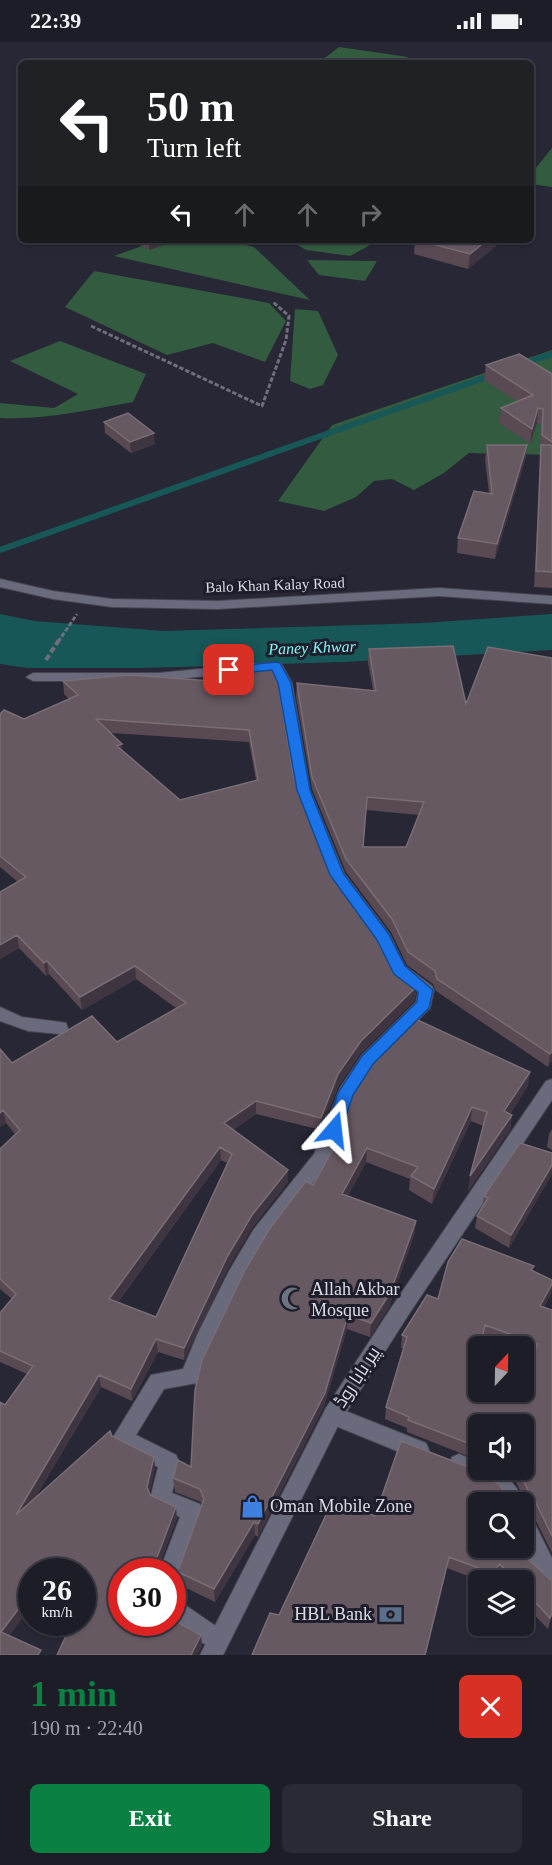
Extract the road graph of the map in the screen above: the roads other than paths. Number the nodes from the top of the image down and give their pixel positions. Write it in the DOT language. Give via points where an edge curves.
graph roads {
  1 [pos="1,584"];
  2 [pos="552,600"];
  3 [pos="33,677"];
  4 [pos="0,1013"];
  5 [pos="60,1028"];
  6 [pos="552,1086"];
  7 [pos="513,1145"];
  8 [pos="535,1152"];
  9 [pos="333,1415"];
  10 [pos="509,1492"];
  11 [pos="534,1544"];
  12 [pos="175,1558"];
  13 [pos="552,1575"];
  14 [pos="186,1622"];
  15 [pos="215,1648"];
  1 -- 2 [label="street, Balo Khan Kalay Road" via="112,603 218,605 439,592"];
  3 -- 12 [label="street" via="158,677 276,666 285,683 303,790 337,875 383,937 399,970 426,990 424,1004 368,1060 346,1093 322,1158 261,1235 236,1277 190,1377 158,1381 122,1439 169,1462 159,1499 193,1510"];
  4 -- 5 [label="street" via="10,1021"];
  6 -- 7 [label="street, پیر بابا روڈ"];
  7 -- 8 [label="street"];
  7 -- 9 [label="street, پیر بابا روڈ"];
  9 -- 10 [label="street" via="490,1478"];
  9 -- 15 [label="street, پیر بابا روڈ"];
  11 -- 13 [label="street"];
  14 -- 15 [label="street"];
}
